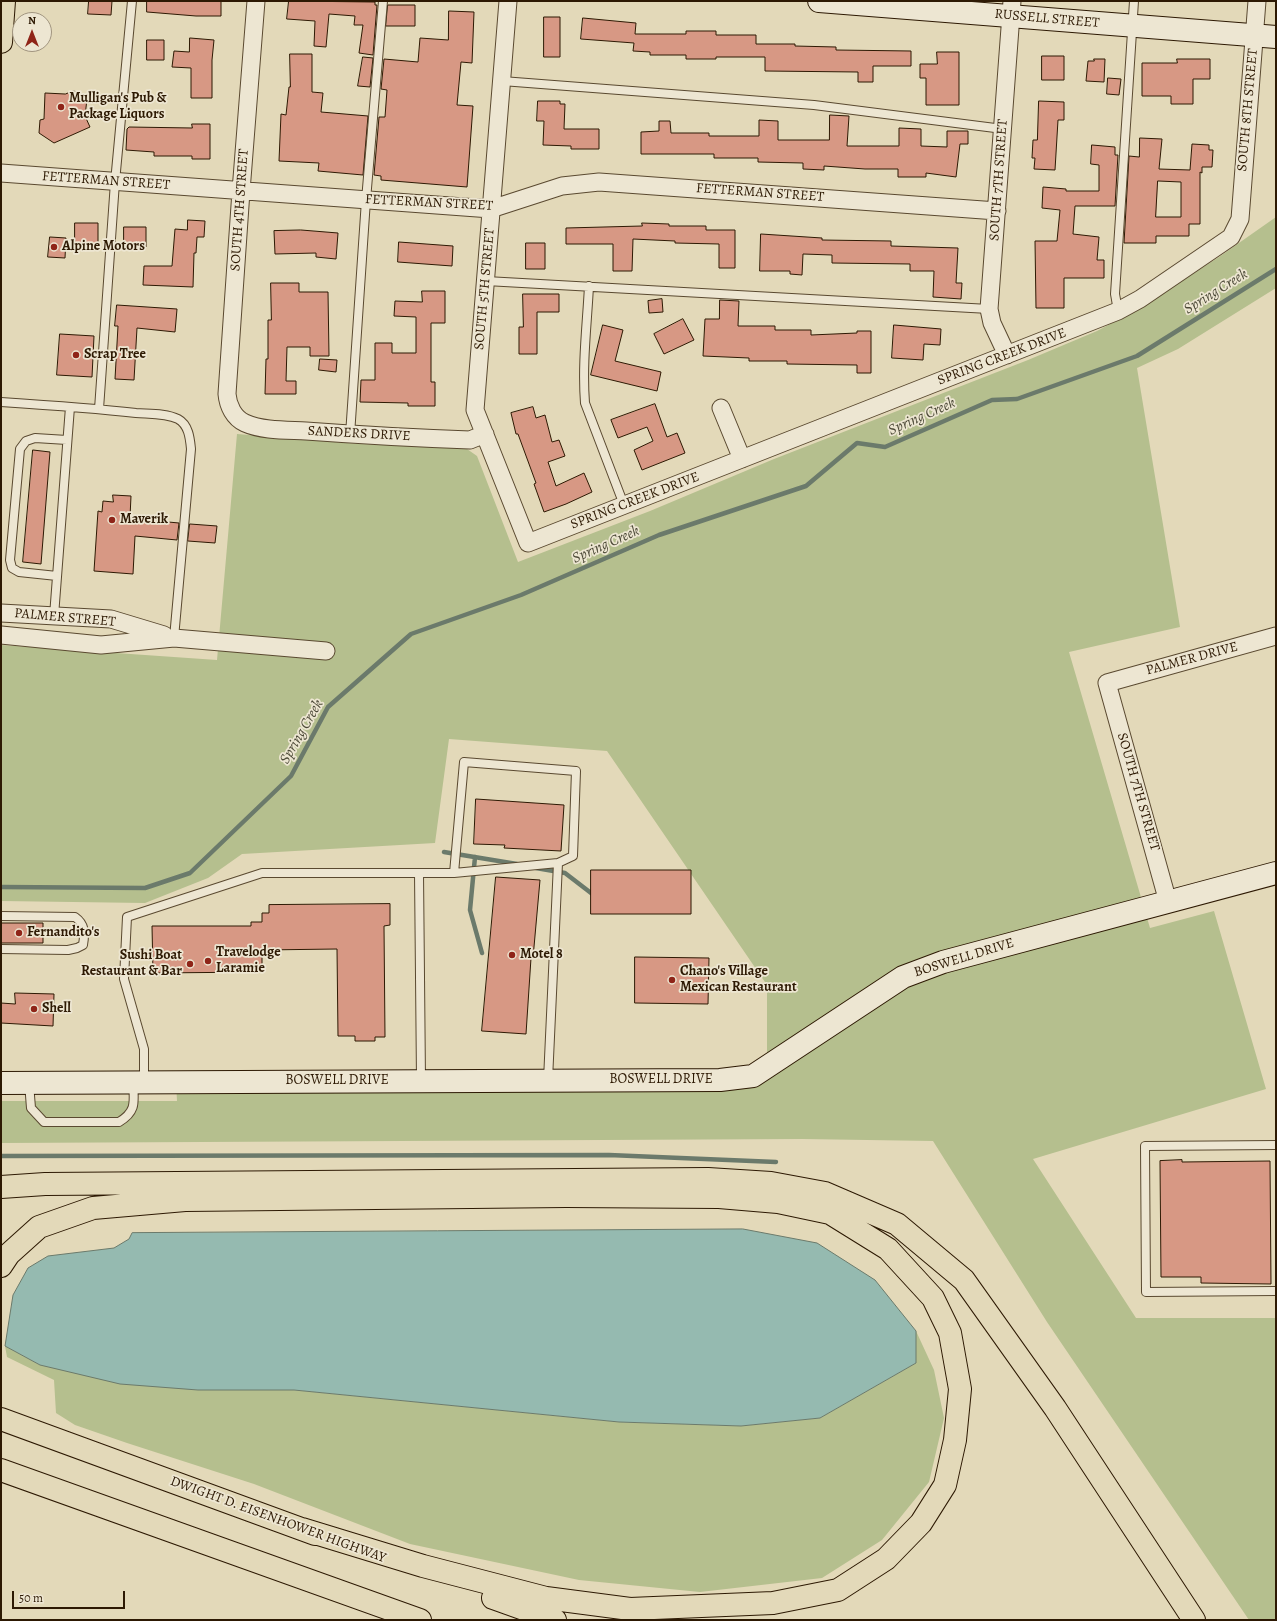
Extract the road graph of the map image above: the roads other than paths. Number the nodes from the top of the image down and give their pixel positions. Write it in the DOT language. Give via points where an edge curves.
graph roads {
  1 [pos="4,1"];
  2 [pos="132,1"];
  3 [pos="256,1"];
  4 [pos="383,1"];
  5 [pos="508,1"];
  6 [pos="818,1"];
  7 [pos="1134,1"];
  8 [pos="1257,1"];
  9 [pos="885,4"];
  10 [pos="1011,9"];
  11 [pos="1133,26"];
  12 [pos="1254,36"];
  13 [pos="1276,37"];
  14 [pos="1,42"];
  15 [pos="502,81"];
  16 [pos="1003,129"];
  17 [pos="1,173"];
  18 [pos="115,182"];
  19 [pos="241,191"];
  20 [pos="366,200"];
  21 [pos="491,209"];
  22 [pos="996,211"];
  23 [pos="1240,219"];
  24 [pos="486,280"];
  25 [pos="589,286"];
  26 [pos="989,309"];
  27 [pos="1118,311"];
  28 [pos="1007,355"];
  29 [pos="1,402"];
  30 [pos="70,407"];
  31 [pos="721,408"];
  32 [pos="99,409"];
  33 [pos="236,416"];
  34 [pos="350,434"];
  35 [pos="485,434"];
  36 [pos="67,440"];
  37 [pos="742,459"];
  38 [pos="624,505"];
  39 [pos="528,543"];
  40 [pos="57,576"];
  41 [pos="1,613"];
  42 [pos="54,616"];
  43 [pos="1,635"];
  44 [pos="1276,636"];
  45 [pos="174,638"];
  46 [pos="326,651"];
  47 [pos="1107,683"];
  48 [pos="558,863"];
  49 [pos="419,873"];
  50 [pos="454,873"];
  51 [pos="1276,873"];
  52 [pos="1168,902"];
  53 [pos="1,916"];
  54 [pos="1,949"];
  55 [pos="421,1081"];
  56 [pos="548,1081"];
  57 [pos="138,1082"];
  58 [pos="1,1083"];
  59 [pos="29,1083"];
  60 [pos="1276,1145"];
  61 [pos="1,1187"];
  62 [pos="1,1196"];
  63 [pos="185,1200"];
  64 [pos="1,1266"];
  65 [pos="1276,1291"];
  66 [pos="1,1419"];
  67 [pos="1,1470"];
  68 [pos="302,1529"];
  69 [pos="420,1620"];
  70 [pos="555,1620"];
  71 [pos="1194,1620"];
  1 -- 14 [label="main road"];
  2 -- 18 [label="lane"];
  3 -- 19 [label="street, SOUTH 4TH STREET"];
  4 -- 20 [label="lane"];
  5 -- 15 [label="street, SOUTH 5TH STREET"];
  6 -- 9 [label="street, RUSSELL STREET"];
  7 -- 11 [label="lane"];
  8 -- 12 [label="street, SOUTH 8TH STREET"];
  9 -- 10 [label="street, RUSSELL STREET"];
  10 -- 11 [label="street, RUSSELL STREET"];
  10 -- 16 [label="street, SOUTH 7TH STREET"];
  11 -- 12 [label="street, RUSSELL STREET"];
  11 -- 27 [label="lane" via="1115,294"];
  12 -- 13 [label="street, RUSSELL STREET"];
  12 -- 23 [label="street, SOUTH 8TH STREET"];
  15 -- 16 [label="lane" via="814,105"];
  15 -- 21 [label="street, SOUTH 5TH STREET"];
  16 -- 22 [label="street, SOUTH 7TH STREET"];
  17 -- 18 [label="street, FETTERMAN STREET"];
  18 -- 19 [label="street, FETTERMAN STREET"];
  18 -- 32 [label="lane"];
  19 -- 20 [label="street, FETTERMAN STREET"];
  19 -- 33 [label="street, SOUTH 4TH STREET" via="227,394"];
  20 -- 21 [label="street, FETTERMAN STREET"];
  20 -- 34 [label="lane"];
  21 -- 22 [label="street, FETTERMAN STREET" via="562,186 599,182"];
  21 -- 24 [label="street, SOUTH 5TH STREET"];
  22 -- 26 [label="street, SOUTH 7TH STREET"];
  23 -- 27 [label="street, SPRING CREEK DRIVE" via="1231,237 1140,299"];
  24 -- 25 [label="lane"];
  24 -- 35 [label="street, SOUTH 5TH STREET" via="475,410"];
  25 -- 26 [label="lane"];
  25 -- 38 [label="lane" via="584,358 585,403"];
  26 -- 28 [label="street, SOUTH 7TH STREET" via="992,323"];
  27 -- 28 [label="street, SPRING CREEK DRIVE"];
  28 -- 37 [label="street, SPRING CREEK DRIVE"];
  29 -- 30 [label="lane"];
  30 -- 32 [label="lane"];
  30 -- 36 [label="lane"];
  31 -- 37 [label="street"];
  32 -- 45 [label="lane" via="169,417 178,420 188,432 191,449"];
  33 -- 34 [label="street, SANDERS DRIVE" via="254,426"];
  34 -- 35 [label="street, SANDERS DRIVE" via="470,440"];
  35 -- 39 [label="street, SOUTH 5TH STREET"];
  36 -- 40 [label="lane"];
  36 -- 40 [label="lane" via="35,438 26,441 20,449 10,560 12,568 19,572"];
  37 -- 38 [label="street, SPRING CREEK DRIVE"];
  38 -- 39 [label="street, SPRING CREEK DRIVE"];
  40 -- 42 [label="lane"];
  41 -- 42 [label="street, PALMER STREET"];
  42 -- 45 [label="street, PALMER STREET" via="111,619"];
  43 -- 45 [label="street, PALMER STREET" via="101,645"];
  44 -- 47 [label="street, PALMER DRIVE"];
  45 -- 46 [label="street, PALMER STREET"];
  47 -- 52 [label="street, SOUTH 7TH STREET"];
  48 -- 50 [label="lane"];
  48 -- 50 [label="lane" via="573,856 576,771 464,762"];
  48 -- 56 [label="lane"];
  49 -- 50 [label="lane"];
  49 -- 55 [label="lane"];
  49 -- 57 [label="lane" via="262,873 126,917 124,979 144,1048"];
  51 -- 52 [label="street, BOSWELL DRIVE"];
  52 -- 56 [label="street, BOSWELL DRIVE" via="943,962 903,977 753,1076 720,1080"];
  53 -- 54 [label="lane" via="75,917 84,927 84,937 83,944 68,950"];
  55 -- 56 [label="street, BOSWELL DRIVE"];
  55 -- 57 [label="street, BOSWELL DRIVE"];
  57 -- 59 [label="street, BOSWELL DRIVE"];
  57 -- 59 [label="lane" via="134,1107 128,1116 119,1122 44,1122 31,1108"];
  58 -- 59 [label="street, BOSWELL DRIVE"];
  60 -- 65 [label="lane" via="1145,1146 1146,1292"];
  61 -- 71 [label="main road" via="45,1184 708,1179 771,1183 825,1194 897,1224 964,1280 1055,1408"];
  62 -- 63 [label="main road"];
  63 -- 64 [label="main road" via="93,1208 39,1227 9,1254"];
  63 -- 68 [label="main road" via="581,1196 719,1197 778,1202 830,1213 888,1250 933,1298 950,1333 960,1389 955,1440 945,1485 921,1523 886,1559 838,1590 773,1603 630,1609 546,1598 423,1566"];
  66 -- 68 [label="main road, DWIGHT D. EISENHOWER HIGHWAY"];
  67 -- 69 [label="main road"];
  68 -- 70 [label="main road, DWIGHT D. EISENHOWER HIGHWAY"];
}
